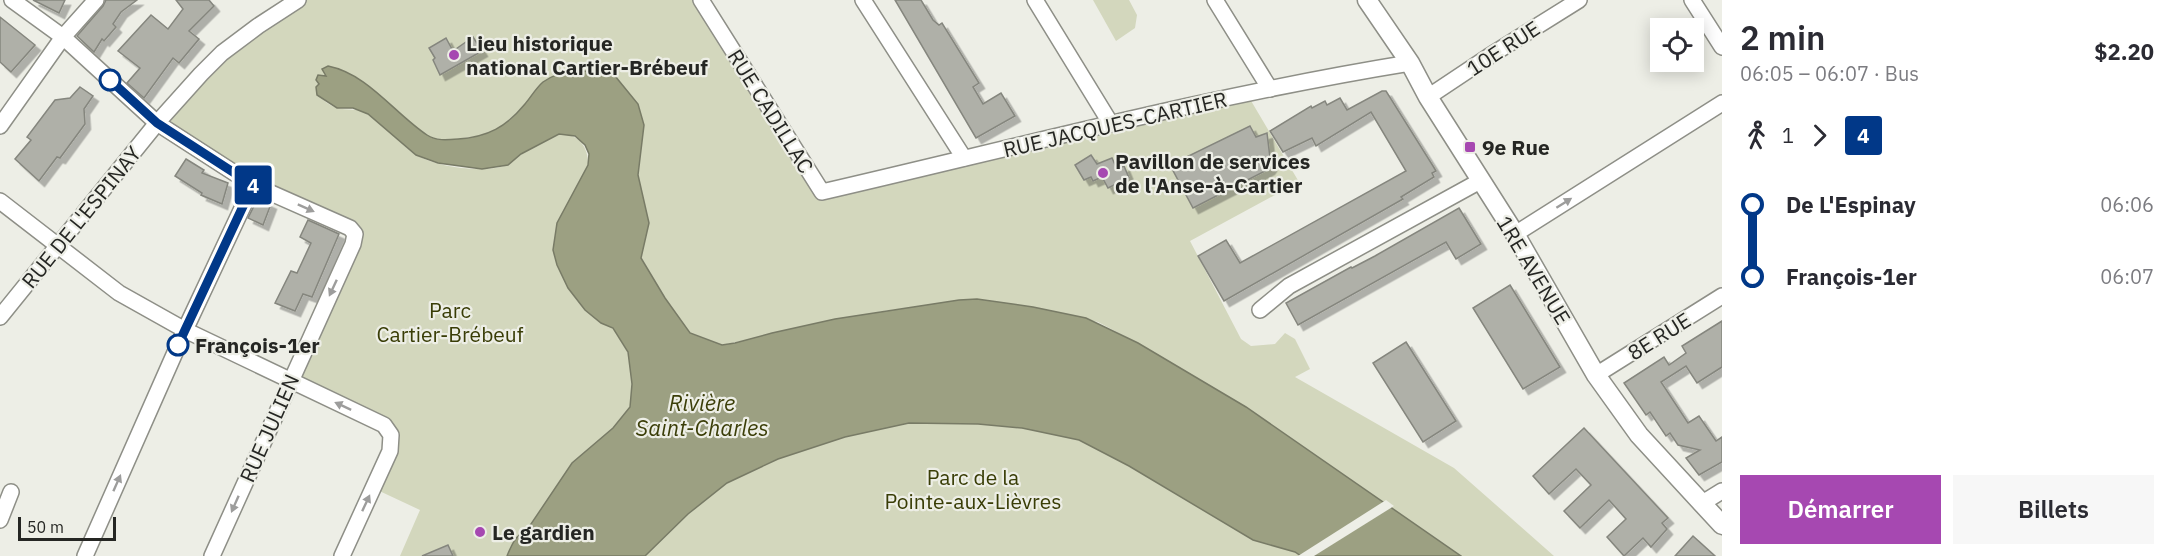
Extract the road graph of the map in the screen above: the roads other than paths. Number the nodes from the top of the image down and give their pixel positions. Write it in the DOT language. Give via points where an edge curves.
graph roads {
  1 [pos="12,0"];
  2 [pos="96,0"];
  3 [pos="297,0"];
  4 [pos="701,0"];
  5 [pos="863,0"];
  6 [pos="1035,0"];
  7 [pos="1215,0"];
  8 [pos="1367,0"];
  9 [pos="1579,0"];
  10 [pos="1692,0"];
  11 [pos="63,37"];
  12 [pos="1722,47"];
  13 [pos="1410,63"];
  14 [pos="1270,89"];
  15 [pos="1428,97"];
  16 [pos="1722,103"];
  17 [pos="157,123"];
  18 [pos="1111,124"];
  19 [pos="0,126"];
  20 [pos="964,159"];
  21 [pos="1480,181"];
  22 [pos="253,185"];
  23 [pos="822,192"];
  24 [pos="0,201"];
  25 [pos="1515,234"];
  26 [pos="56,246"];
  27 [pos="1722,296"];
  28 [pos="1260,309"];
  29 [pos="0,317"];
  30 [pos="185,330"];
  31 [pos="1596,375"];
  32 [pos="290,381"];
  33 [pos="1722,491"];
  34 [pos="11,492"];
  35 [pos="1701,504"];
  36 [pos="0,520"];
  37 [pos="1722,525"];
  38 [pos="85,556"];
  39 [pos="212,556"];
  40 [pos="342,556"];
  1 -- 11 [label="street"];
  2 -- 11 [label="street"];
  3 -- 17 [label="street, RUE DE L'ESPINAY" via="222,54"];
  4 -- 23 [label="street, RUE CADILLAC"];
  5 -- 20 [label="street"];
  6 -- 18 [label="street"];
  7 -- 14 [label="street"];
  8 -- 13 [label="street, 1RE AVENUE"];
  9 -- 15 [label="street, 10E RUE"];
  10 -- 12 [label="street"];
  11 -- 17 [label="street"];
  11 -- 19 [label="street"];
  13 -- 14 [label="street, RUE JACQUES-CARTIER"];
  13 -- 15 [label="street, 1RE AVENUE"];
  14 -- 18 [label="street, RUE JACQUES-CARTIER"];
  15 -- 21 [label="street, 1RE AVENUE"];
  25 -- 16 [label="street, one-way"];
  17 -- 22 [label="street"];
  17 -- 26 [label="street, RUE DE L'ESPINAY"];
  18 -- 20 [label="street, RUE JACQUES-CARTIER"];
  20 -- 23 [label="street, RUE JACQUES-CARTIER"];
  21 -- 25 [label="street, 1RE AVENUE"];
  21 -- 28 [label="street" via="1289,286"];
  22 -- 30 [label="street"];
  22 -- 32 [label="street, RUE JULIEN, one-way" via="350,228 355,234"];
  24 -- 26 [label="street"];
  25 -- 31 [label="street, 1RE AVENUE"];
  26 -- 29 [label="street, RUE DE L'ESPINAY"];
  26 -- 30 [label="street" via="119,293"];
  27 -- 31 [label="street, 8E RUE"];
  30 -- 32 [label="street"];
  38 -- 30 [label="street, one-way"];
  31 -- 35 [label="street, 1RE AVENUE" via="1639,435"];
  32 -- 39 [label="street, RUE JULIEN, one-way"];
  40 -- 32 [label="street, one-way" via="390,451 391,435 384,425"];
  33 -- 35 [label="street"];
  34 -- 36 [label="street"];
  35 -- 37 [label="street, 1RE AVENUE"];
}
